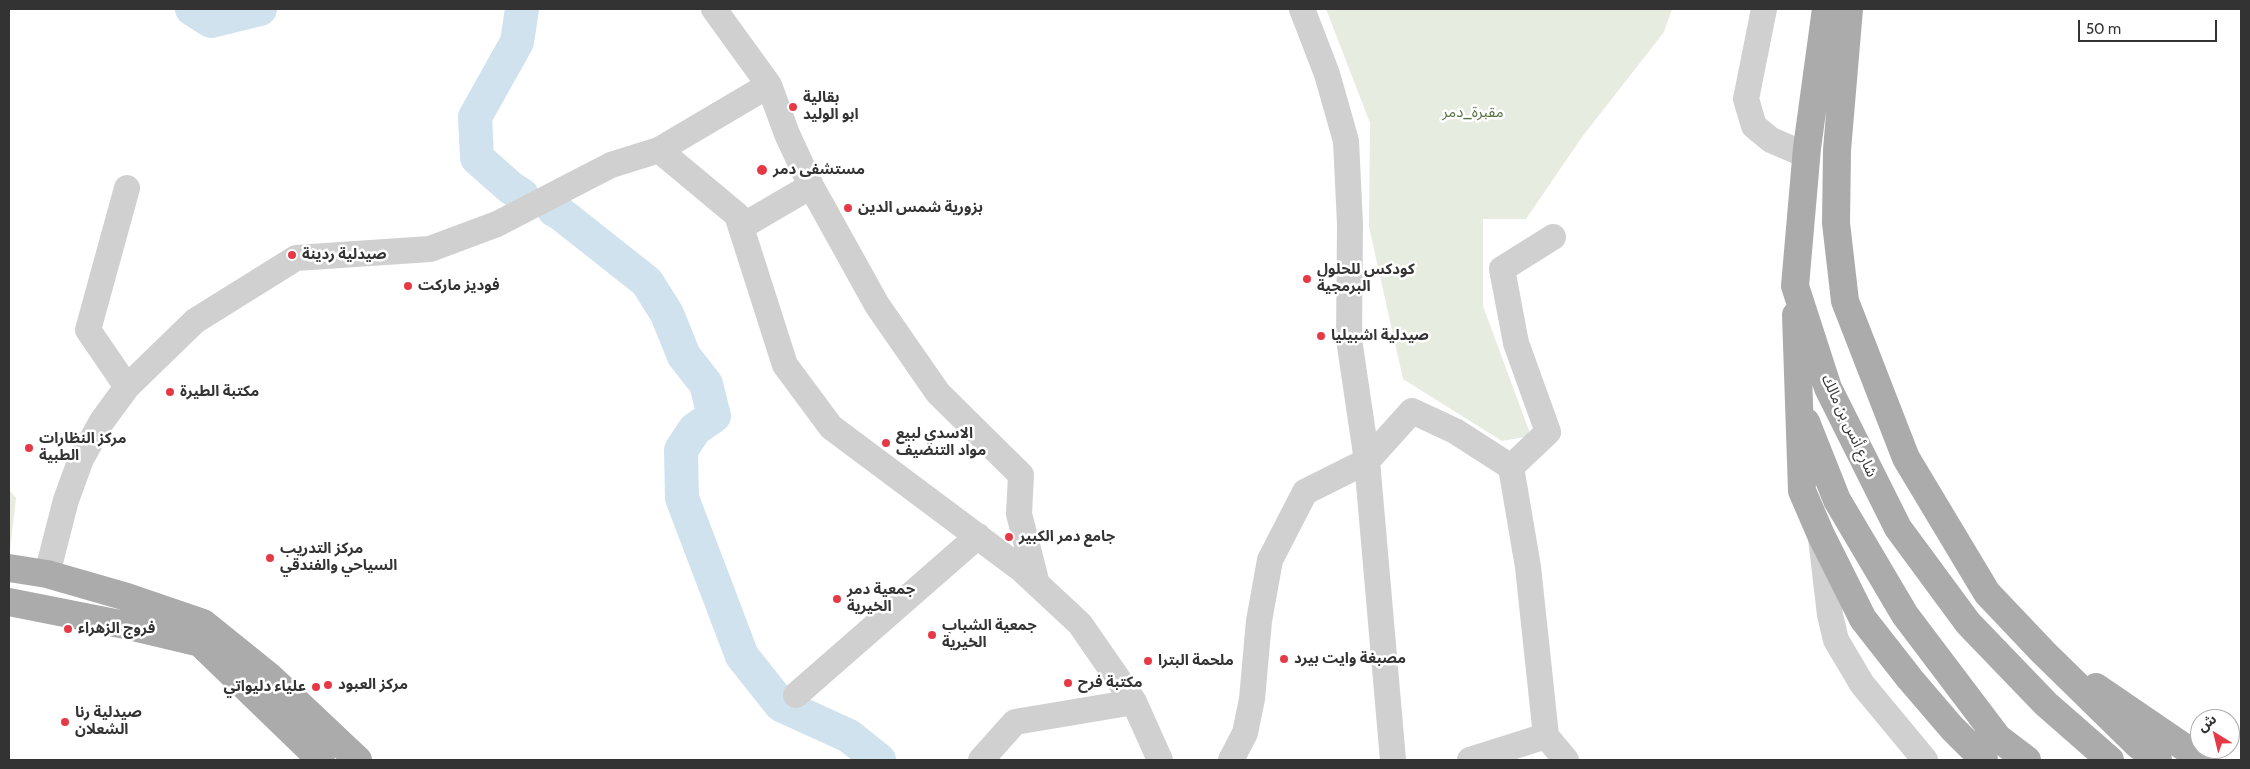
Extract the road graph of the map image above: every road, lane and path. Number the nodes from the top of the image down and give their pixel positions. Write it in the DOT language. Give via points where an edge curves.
graph roads {
  1 [pos="714,9"];
  2 [pos="1302,9"];
  3 [pos="1764,9"];
  4 [pos="1826,9"];
  5 [pos="1849,9"];
  6 [pos="769,85"];
  7 [pos="659,150"];
  8 [pos="1837,150"];
  9 [pos="1807,151"];
  10 [pos="811,186"];
  11 [pos="127,188"];
  12 [pos="741,226"];
  13 [pos="1553,237"];
  14 [pos="1795,286"];
  15 [pos="127,387"];
  16 [pos="1798,402"];
  17 [pos="1367,461"];
  18 [pos="1511,467"];
  19 [pos="1821,535"];
  20 [pos="978,536"];
  21 [pos="9,568"];
  22 [pos="47,574"];
  23 [pos="1037,584"];
  24 [pos="9,602"];
  25 [pos="2043,652"];
  26 [pos="796,695"];
  27 [pos="1134,702"];
  28 [pos="1546,736"];
  29 [pos="1991,749"];
  30 [pos="321,760"];
  31 [pos="358,760"];
  32 [pos="981,760"];
  33 [pos="1160,760"];
  34 [pos="1231,760"];
  35 [pos="1393,760"];
  36 [pos="1470,760"];
  37 [pos="1566,760"];
  38 [pos="1925,760"];
  39 [pos="2027,760"];
  40 [pos="2110,760"];
  41 [pos="2158,760"];
  42 [pos="2203,760"];
  1 -- 6 [label="street"];
  2 -- 17 [label="street" via="1327,74 1346,140 1350,224 1349,339"];
  3 -- 9 [label="street" via="1746,99 1754,126 1771,140"];
  4 -- 9 [label="main road, شارع أنس بن مالك"];
  5 -- 8 [label="main road"];
  6 -- 7 [label="street"];
  6 -- 10 [label="street"];
  7 -- 12 [label="street" via="737,215"];
  7 -- 15 [label="street" via="611,164 497,224 430,249 296,258 195,321"];
  8 -- 9 [label="main road"];
  8 -- 25 [label="main road" via="1836,223 1845,302 1906,458 1988,593"];
  9 -- 14 [label="main road, شارع أنس بن مالك"];
  10 -- 12 [label="street"];
  10 -- 23 [label="street" via="877,305 938,393 1021,475 1019,514"];
  11 -- 15 [label="street" via="88,330"];
  12 -- 20 [label="street" via="785,365 831,427"];
  13 -- 18 [label="street" via="1502,269 1516,343 1548,432"];
  14 -- 16 [label="main road"];
  14 -- 40 [label="main road, شارع أنس بن مالك" via="1828,388 1898,528 1968,623 2046,704"];
  15 -- 22 [label="street" via="102,421 82,459 66,500"];
  16 -- 19 [label="main road" via="1802,491"];
  16 -- 29 [label="main road" via="1838,500 1905,615"];
  17 -- 18 [label="street" via="1412,411 1455,431"];
  17 -- 34 [label="street" via="1305,492 1270,560 1259,621 1252,699 1245,734"];
  17 -- 35 [label="street"];
  18 -- 28 [label="street" via="1528,567"];
  19 -- 29 [label="main road" via="1863,619 1910,679 1952,728"];
  19 -- 38 [label="street" via="1836,640 1862,684"];
  20 -- 23 [label="street"];
  20 -- 26 [label="street"];
  21 -- 22 [label="main road"];
  22 -- 31 [label="main road" via="203,623 270,677"];
  23 -- 27 [label="street" via="1080,624"];
  24 -- 30 [label="main road" via="200,643"];
  25 -- 41 [label="main road" via="2138,745"];
  25 -- 42 [label="main road"];
  27 -- 32 [label="street" via="1015,722"];
  27 -- 33 [label="street"];
  28 -- 36 [label="street"];
  28 -- 37 [label="street"];
  29 -- 39 [label="main road"];
}
